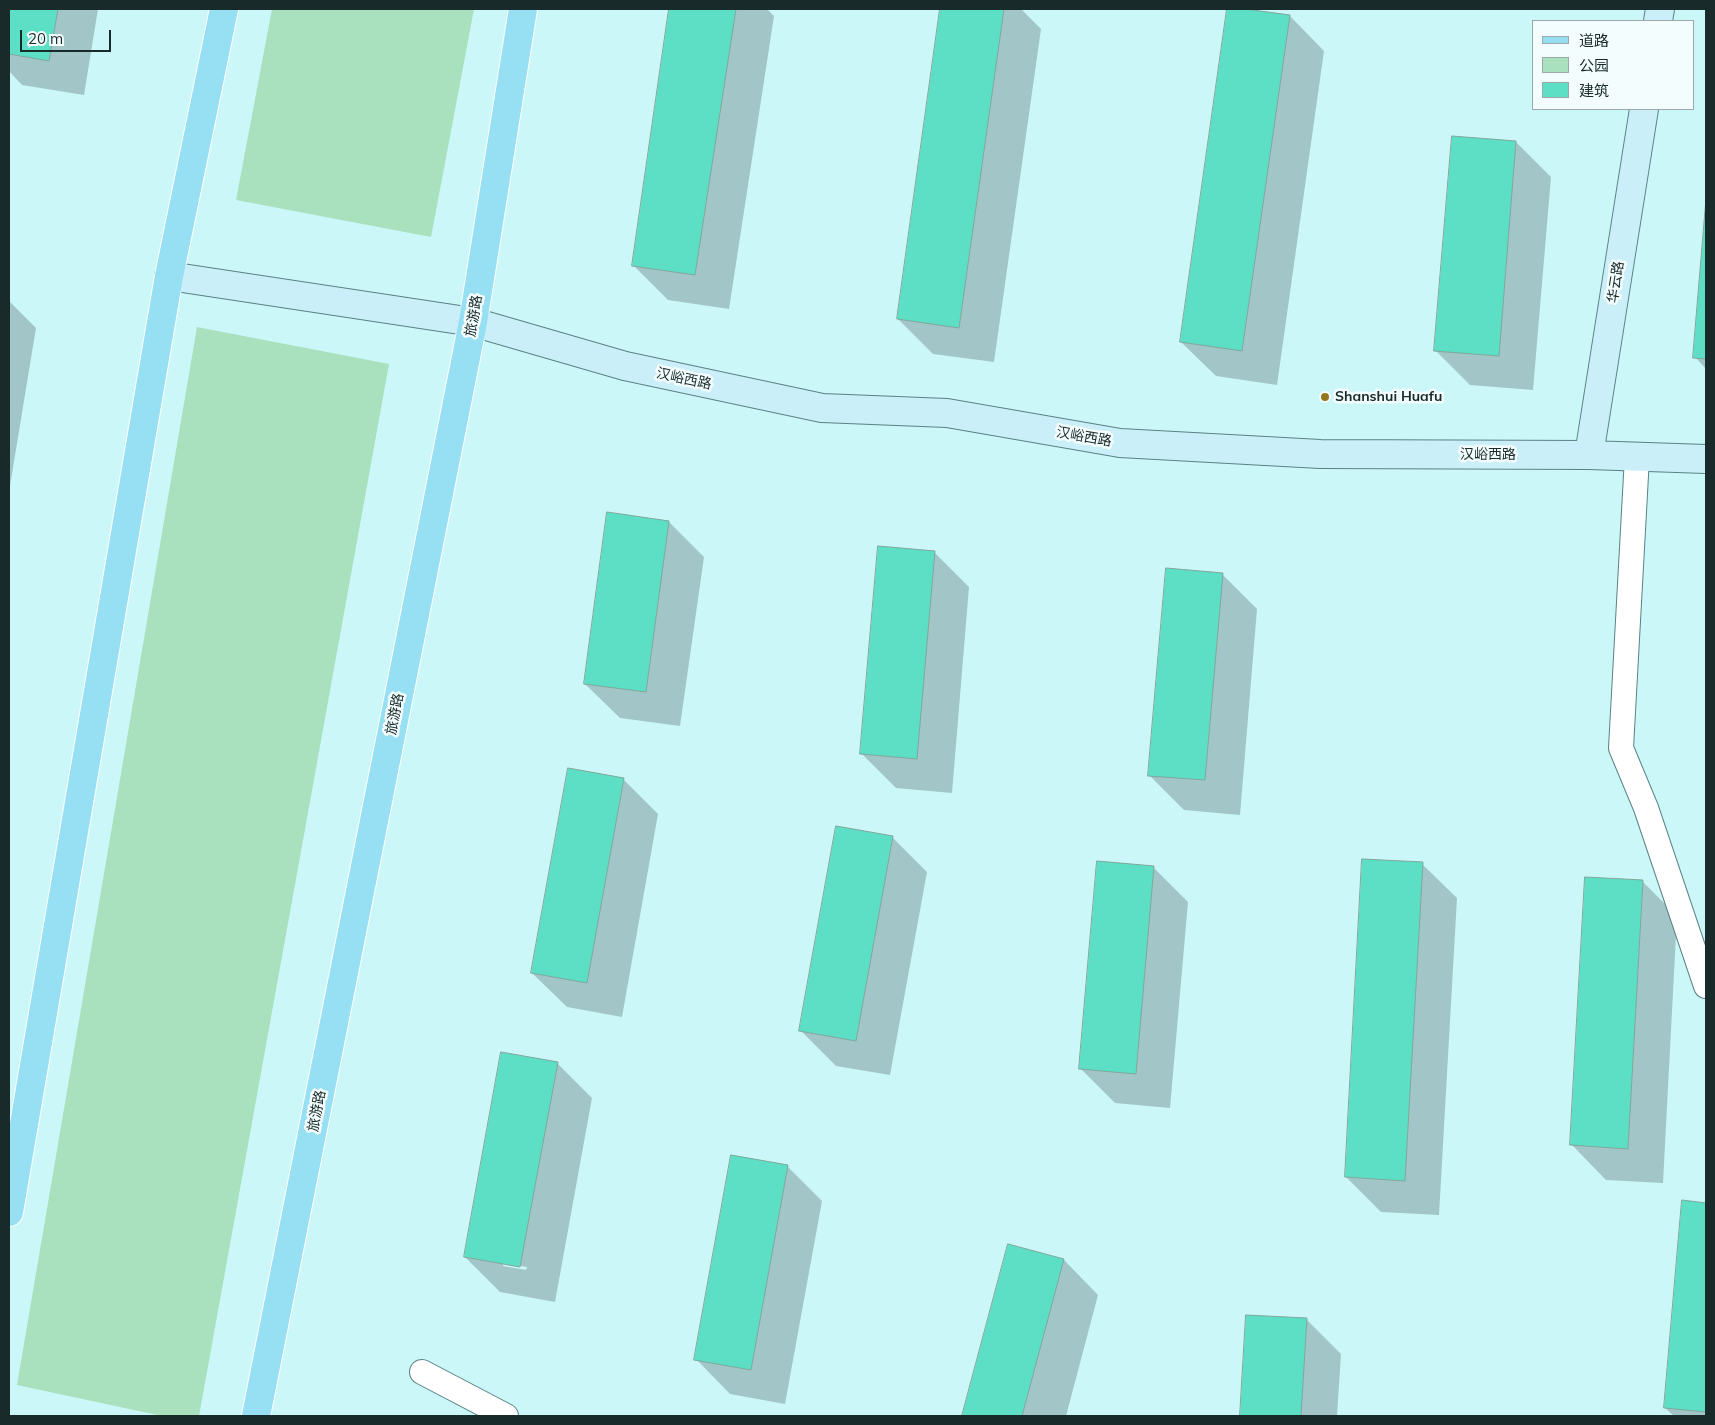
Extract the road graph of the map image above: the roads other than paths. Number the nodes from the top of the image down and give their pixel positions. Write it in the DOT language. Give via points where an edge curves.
graph roads {
  1 [pos="224,9"];
  2 [pos="523,9"];
  3 [pos="1644,110"];
  4 [pos="169,276"];
  5 [pos="473,322"];
  6 [pos="1589,455"];
  7 [pos="1637,457"];
  8 [pos="1706,459"];
  9 [pos="1706,986"];
  10 [pos="9,1212"];
  11 [pos="422,1372"];
  12 [pos="256,1416"];
  13 [pos="506,1416"];
  1 -- 4 [label="main road"];
  2 -- 5 [label="main road, 旅游路"];
  3 -- 6 [label="street, 华云路"];
  4 -- 5 [label="street, 汉峪西路"];
  4 -- 10 [label="main road"];
  5 -- 6 [label="street, 汉峪西路" via="625,366 822,408 947,413 1120,444 1320,454"];
  5 -- 12 [label="main road, 旅游路"];
  6 -- 7 [label="street, 汉峪西路"];
  7 -- 8 [label="street, 汉峪西路"];
  7 -- 9 [label="street" via="1621,748 1646,808"];
  11 -- 13 [label="street"];
}
